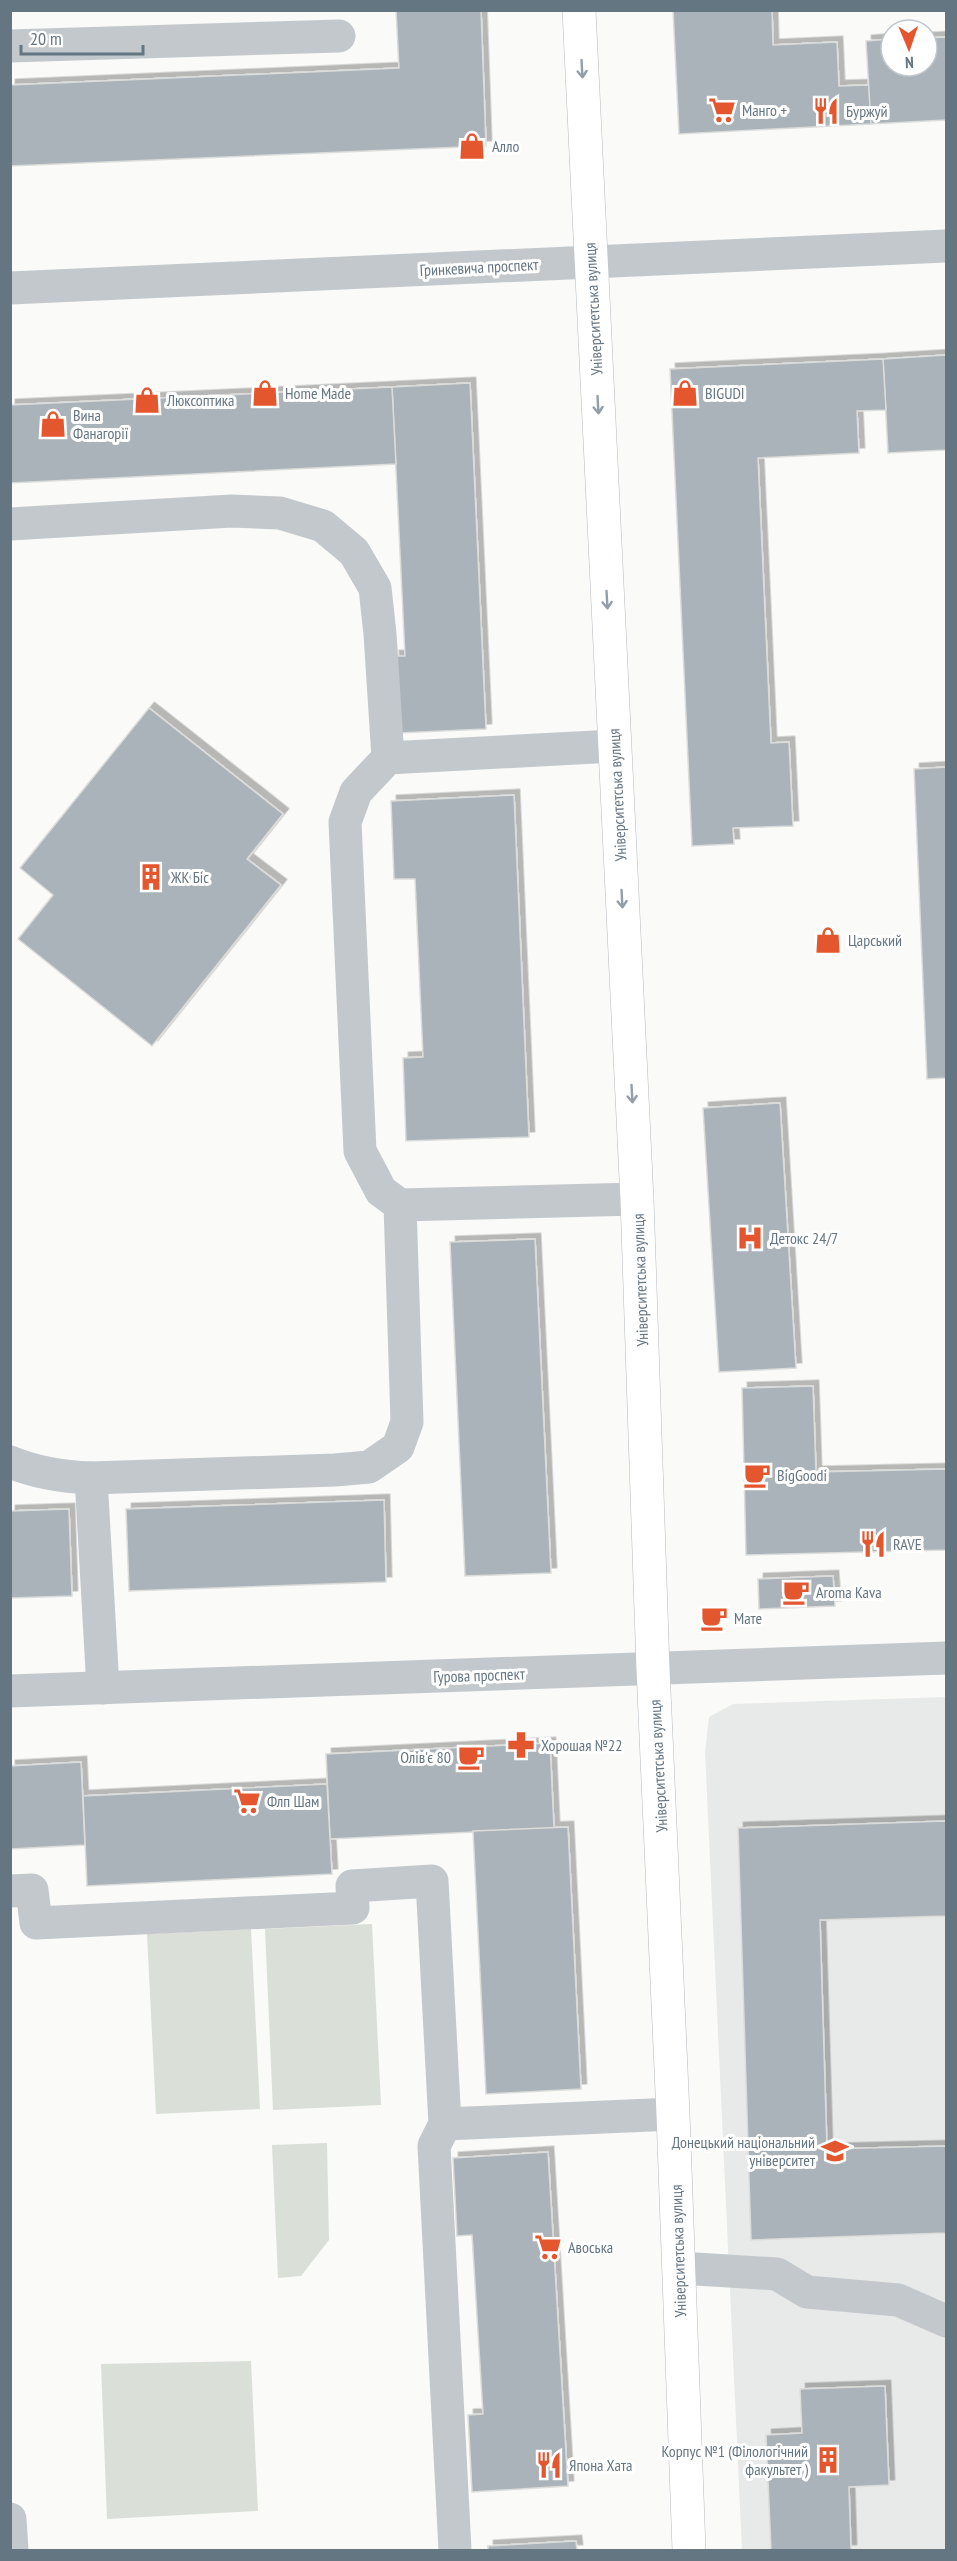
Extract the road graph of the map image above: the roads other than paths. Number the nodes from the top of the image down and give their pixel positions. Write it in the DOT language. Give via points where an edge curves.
graph roads {
  1 [pos="579,10"];
  2 [pos="339,36"];
  3 [pos="10,46"];
  4 [pos="946,246"];
  5 [pos="591,262"];
  6 [pos="10,288"];
  7 [pos="10,524"];
  8 [pos="614,746"];
  9 [pos="388,758"];
  10 [pos="638,1199"];
  11 [pos="400,1205"];
  12 [pos="10,1462"];
  13 [pos="91,1478"];
  14 [pos="946,1658"];
  15 [pos="653,1670"];
  16 [pos="103,1688"];
  17 [pos="10,1691"];
  18 [pos="10,1890"];
  19 [pos="674,2114"];
  20 [pos="445,2124"];
  21 [pos="679,2268"];
  22 [pos="946,2321"];
  23 [pos="455,2550"];
  24 [pos="689,2550"];
  1 -- 5 [label="main road, Університетська вулиця, one-way"];
  2 -- 3 [label="street"];
  4 -- 5 [label="street, Гринкевича проспект"];
  5 -- 6 [label="street, Гринкевича проспект"];
  5 -- 8 [label="main road, Університетська вулиця, one-way"];
  7 -- 9 [label="street" via="232,511 280,513 322,526 354,552 375,588"];
  8 -- 9 [label="street"];
  8 -- 10 [label="main road, Університетська вулиця, one-way"];
  9 -- 11 [label="street" via="356,792 345,822 360,1151 381,1191"];
  10 -- 11 [label="street"];
  10 -- 15 [label="main road, Університетська вулиця"];
  11 -- 13 [label="street" via="407,1422 398,1448 369,1467"];
  12 -- 13 [label="street" via="63,1477"];
  13 -- 16 [label="street"];
  14 -- 15 [label="street, Гурова проспект"];
  15 -- 16 [label="street, Гурова проспект"];
  15 -- 19 [label="main road, Університетська вулиця"];
  16 -- 17 [label="street, Гурова проспект"];
  18 -- 20 [label="street" via="32,1890 36,1923 353,1908 352,1886 432,1881"];
  19 -- 20 [label="street"];
  19 -- 21 [label="main road, Університетська вулиця"];
  20 -- 23 [label="street" via="434,2146"];
  21 -- 22 [label="street" via="777,2274 807,2292 898,2300"];
  21 -- 24 [label="main road, Університетська вулиця"];
}
